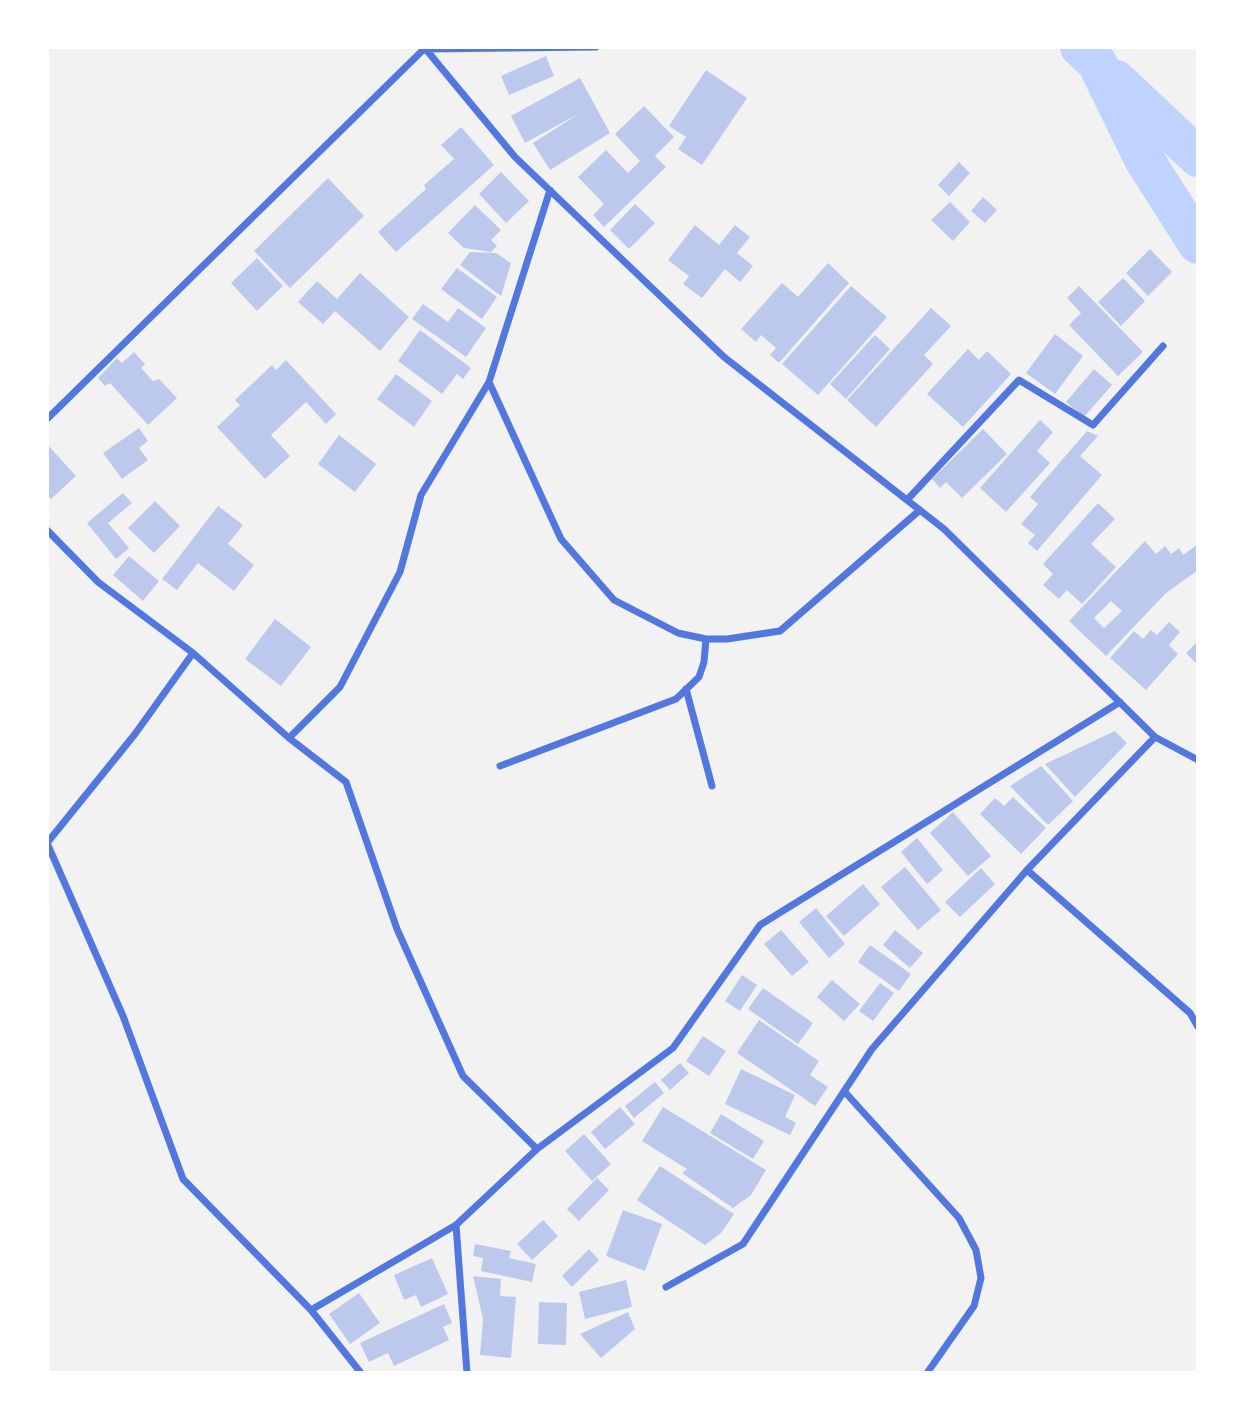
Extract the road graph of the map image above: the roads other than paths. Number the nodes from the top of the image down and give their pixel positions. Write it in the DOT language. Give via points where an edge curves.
graph roads {
  1 [pos="596,47"];
  2 [pos="424,48"];
  3 [pos="550,190"];
  4 [pos="1163,346"];
  5 [pos="489,382"];
  6 [pos="47,419"];
  7 [pos="907,500"];
  8 [pos="920,510"];
  9 [pos="47,530"];
  10 [pos="706,639"];
  11 [pos="193,653"];
  12 [pos="686,689"];
  13 [pos="1120,702"];
  14 [pos="1155,737"];
  15 [pos="289,738"];
  16 [pos="1198,760"];
  17 [pos="500,766"];
  18 [pos="712,786"];
  19 [pos="47,843"];
  20 [pos="1027,870"];
  21 [pos="1198,1027"];
  22 [pos="844,1091"];
  23 [pos="537,1149"];
  24 [pos="456,1225"];
  25 [pos="666,1287"];
  26 [pos="311,1310"];
  27 [pos="361,1373"];
  28 [pos="467,1373"];
  29 [pos="927,1373"];
  1 -- 2 [label="street"];
  2 -- 3 [label="street" via="515,157"];
  2 -- 6 [label="street"];
  3 -- 5 [label="street"];
  3 -- 7 [label="street" via="724,357"];
  4 -- 7 [label="street" via="1093,425 1019,380"];
  5 -- 10 [label="street" via="561,539 614,600 678,633"];
  5 -- 15 [label="street" via="421,495 400,572 340,687"];
  7 -- 8 [label="street"];
  8 -- 10 [label="street" via="780,631"];
  8 -- 13 [label="street"];
  9 -- 11 [label="street" via="98,582"];
  10 -- 12 [label="street" via="699,677"];
  11 -- 15 [label="street"];
  11 -- 19 [label="street"];
  12 -- 17 [label="street" via="676,699"];
  12 -- 18 [label="street"];
  13 -- 14 [label="street"];
  13 -- 23 [label="street" via="760,925 673,1048"];
  14 -- 16 [label="street"];
  14 -- 20 [label="street"];
  15 -- 23 [label="street" via="346,782 397,929 463,1076"];
  19 -- 26 [label="street" via="123,1016 183,1180"];
  20 -- 21 [label="street" via="1190,1013"];
  20 -- 22 [label="street" via="872,1049"];
  22 -- 25 [label="street" via="743,1244"];
  22 -- 29 [label="street" via="959,1218 976,1250 981,1278 974,1306"];
  23 -- 24 [label="street"];
  24 -- 26 [label="street"];
  24 -- 28 [label="street"];
  26 -- 27 [label="street"];
}
